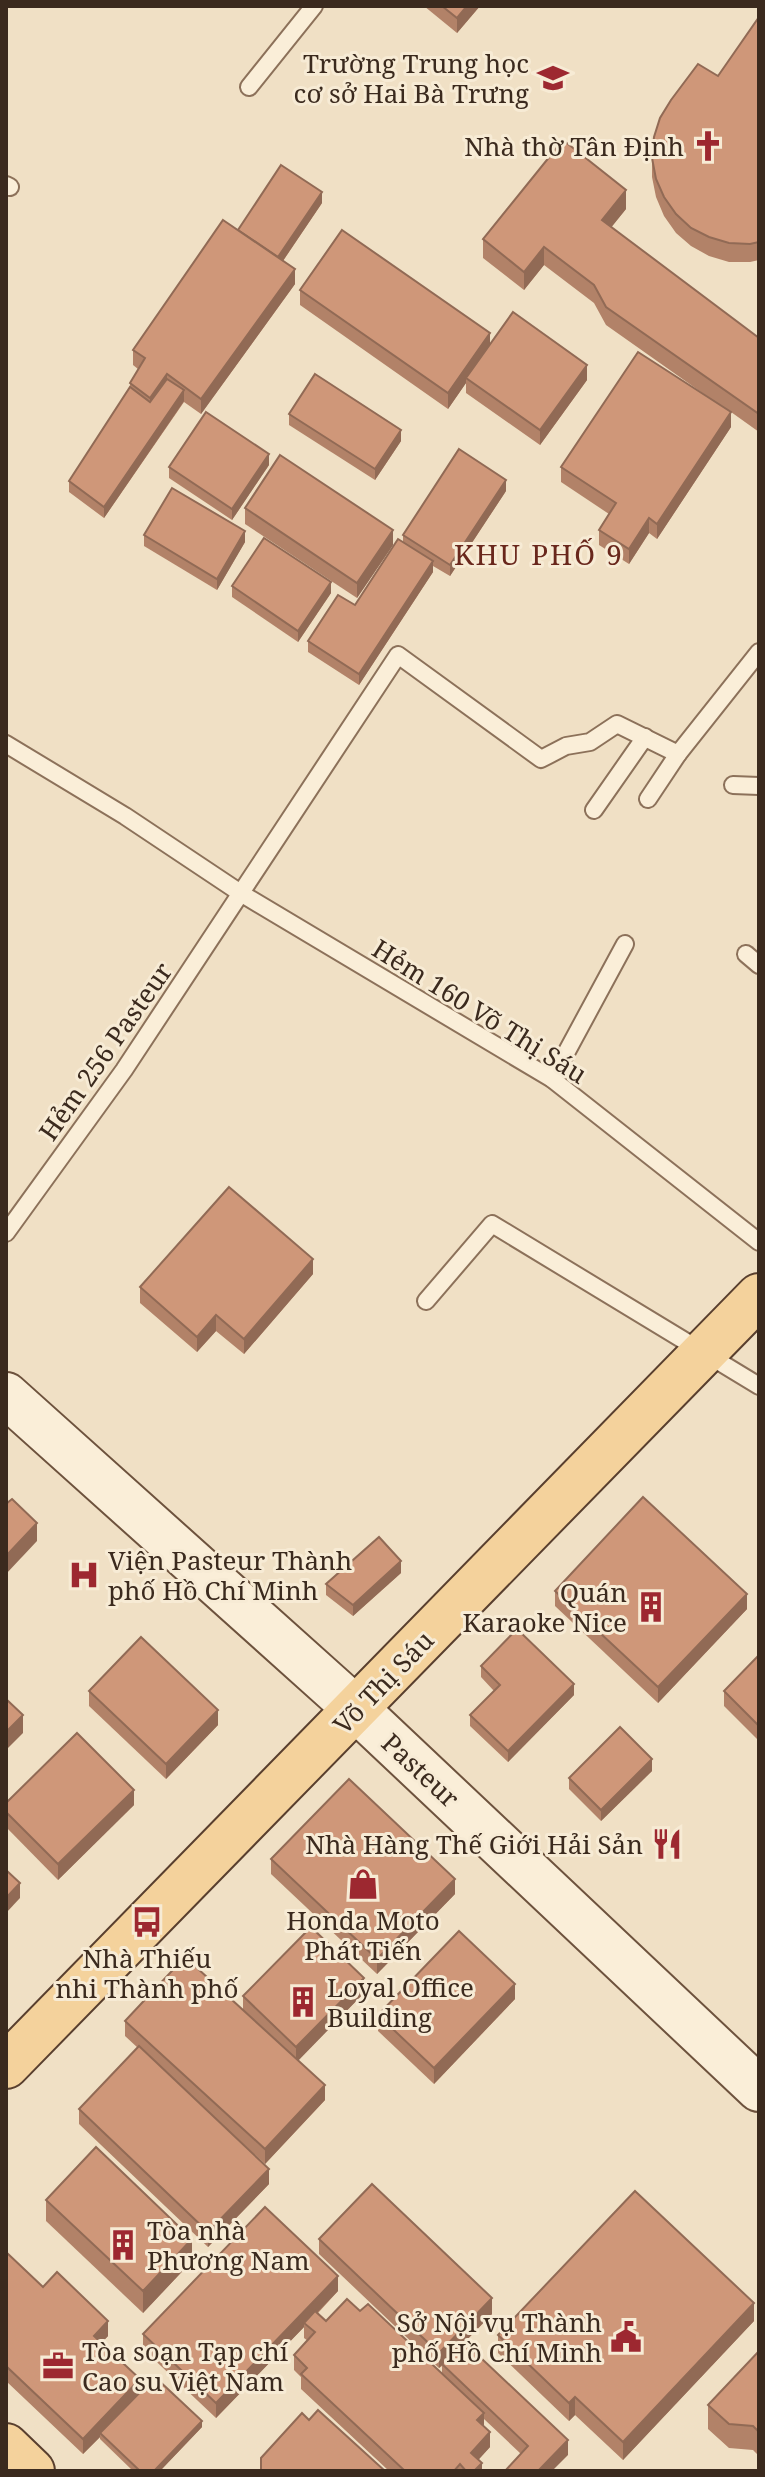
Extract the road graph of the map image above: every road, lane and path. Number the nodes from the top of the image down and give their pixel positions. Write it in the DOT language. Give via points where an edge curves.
graph roads {
  1 [pos="314,6"];
  2 [pos="249,87"];
  3 [pos="759,652"];
  4 [pos="645,737"];
  5 [pos="6,744"];
  6 [pos="678,754"];
  7 [pos="733,785"];
  8 [pos="759,786"];
  9 [pos="648,799"];
  10 [pos="594,810"];
  11 [pos="242,894"];
  12 [pos="625,944"];
  13 [pos="746,954"];
  14 [pos="759,965"];
  15 [pos="552,1079"];
  16 [pos="6,1233"];
  17 [pos="759,1242"];
  18 [pos="759,1296"];
  19 [pos="426,1301"];
  20 [pos="705,1352"];
  21 [pos="759,1386"];
  22 [pos="6,1395"];
  23 [pos="356,1709"];
  24 [pos="73,1998"];
  25 [pos="6,2021"];
  26 [pos="6,2066"];
  27 [pos="759,2089"];
  28 [pos="6,2446"];
  29 [pos="32,2471"];
  1 -- 2 [label="lane"];
  3 -- 6 [label="lane"];
  4 -- 6 [label="lane"];
  4 -- 10 [label="lane"];
  4 -- 11 [label="lane, Hẻm 256 Pasteur" via="617,724 590,742 566,746 541,759 398,655"];
  5 -- 11 [label="lane, Hẻm 160 Võ Thị Sáu"];
  6 -- 9 [label="lane"];
  7 -- 8 [label="lane"];
  11 -- 15 [label="lane, Hẻm 160 Võ Thị Sáu"];
  11 -- 16 [label="lane, Hẻm 256 Pasteur"];
  12 -- 15 [label="lane"];
  13 -- 14 [label="lane"];
  15 -- 17 [label="lane, Hẻm 160 Võ Thị Sáu"];
  18 -- 20 [label="main road, Võ Thị Sáu"];
  19 -- 20 [label="lane" via="492,1224"];
  20 -- 21 [label="lane"];
  20 -- 23 [label="main road, Võ Thị Sáu"];
  22 -- 23 [label="main road, Pasteur"];
  23 -- 24 [label="main road, Võ Thị Sáu"];
  23 -- 27 [label="main road, Pasteur"];
  24 -- 25 [label="main road" via="24,2009"];
  24 -- 26 [label="main road, Võ Thị Sáu"];
  28 -- 29 [label="main road"];
}
